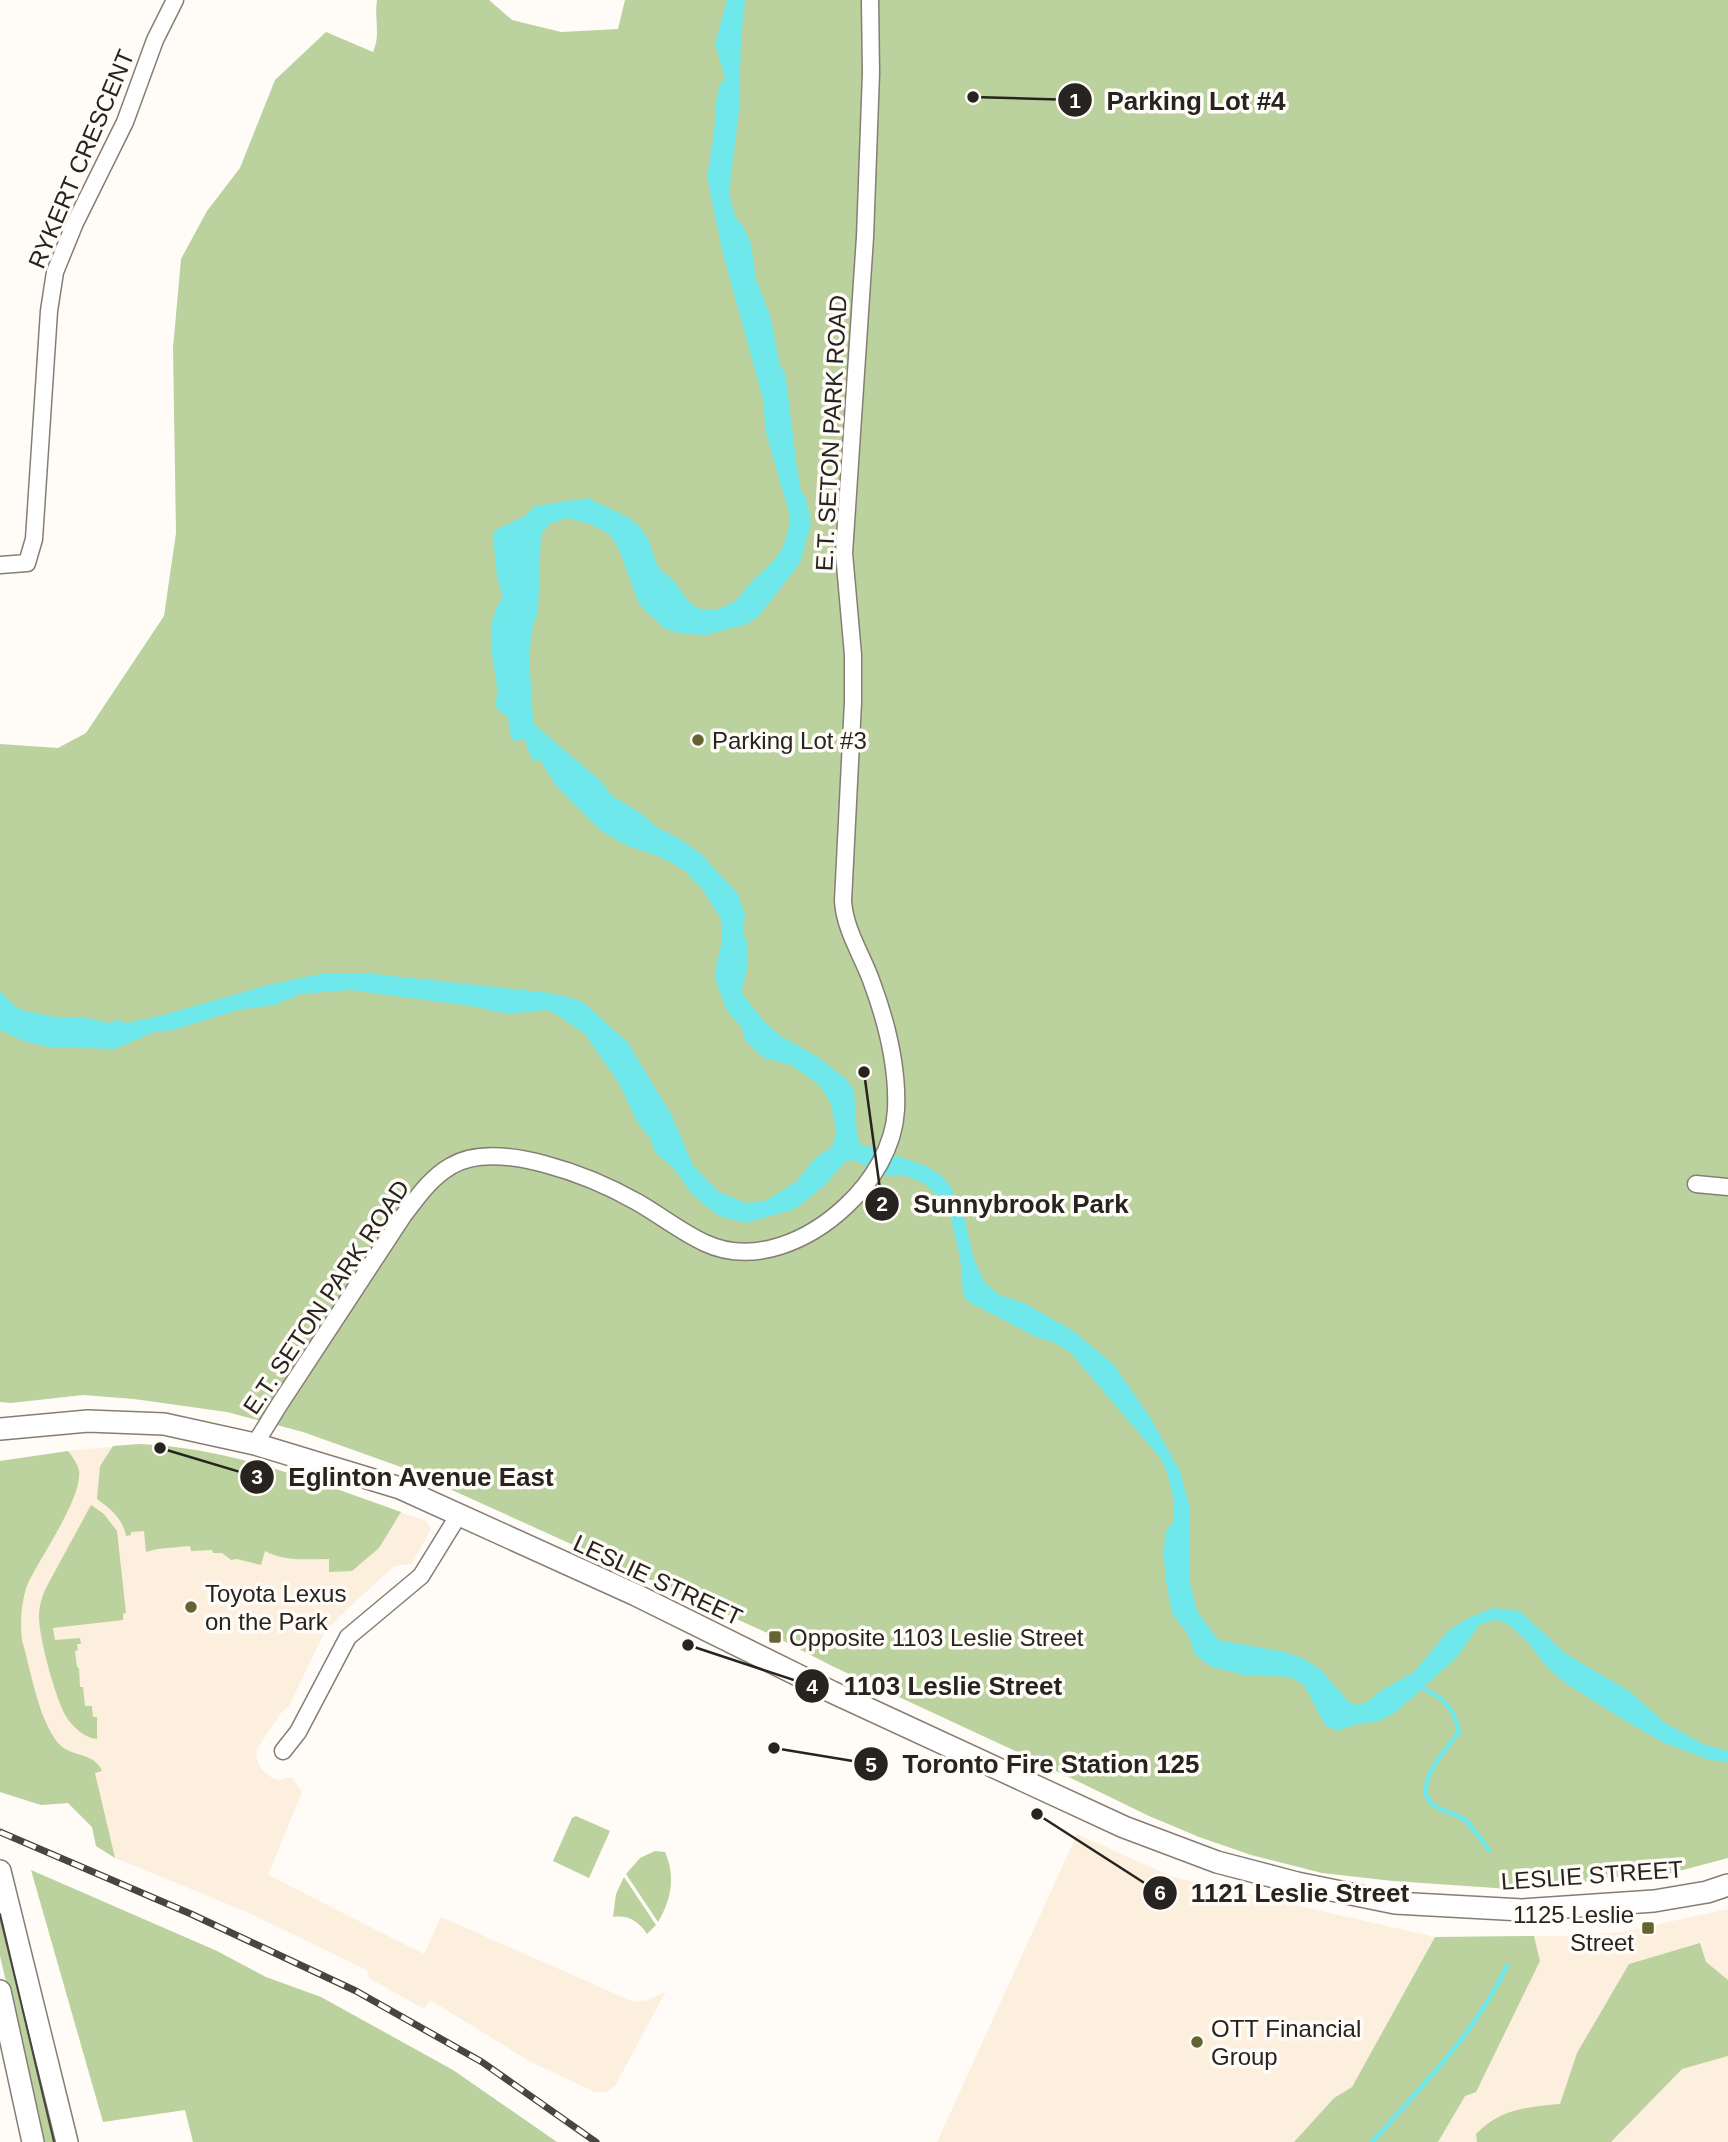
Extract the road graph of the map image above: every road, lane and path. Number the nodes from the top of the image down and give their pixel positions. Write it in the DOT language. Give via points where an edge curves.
graph roads {
  1 [pos="175,0"];
  2 [pos="870,0"];
  3 [pos="0,565"];
  4 [pos="1696,1184"];
  5 [pos="1728,1187"];
  6 [pos="0,1429"];
  7 [pos="256,1444"];
  8 [pos="458,1516"];
  9 [pos="283,1751"];
  10 [pos="0,1871"];
  11 [pos="1728,1885"];
  12 [pos="0,1991"];
  13 [pos="50,2075"];
  14 [pos="33,2142"];
  15 [pos="67,2142"];
  16 [pos="75,2142"];
  1 -- 3 [label="street, RYKERT CRESCENT" via="55,272 34,539 27,563"];
  2 -- 7 [label="street, E.T. SETON PARK ROAD" via="865,237 844,553 853,702 843,901 844,919 881,1011 894,1073 896,1112 885,1151 862,1191 827,1223 774,1248 743,1251 707,1244 621,1194 560,1170 494,1155 456,1163 426,1187 403,1216"];
  4 -- 5 [label="street"];
  6 -- 7 [label="main road, LESLIE STREET" via="88,1421 164,1424"];
  7 -- 8 [label="main road, LESLIE STREET" via="400,1488"];
  8 -- 9 [label="street" via="421,1576 348,1637 298,1732"];
  8 -- 11 [label="main road, LESLIE STREET" via="636,1595 1124,1827 1217,1862 1395,1903 1509,1910 1654,1901"];
  10 -- 13 [label="main road"];
  12 -- 14 [label="main road"];
  13 -- 15 [label="main road"];
  13 -- 16 [label="main road"];
}
